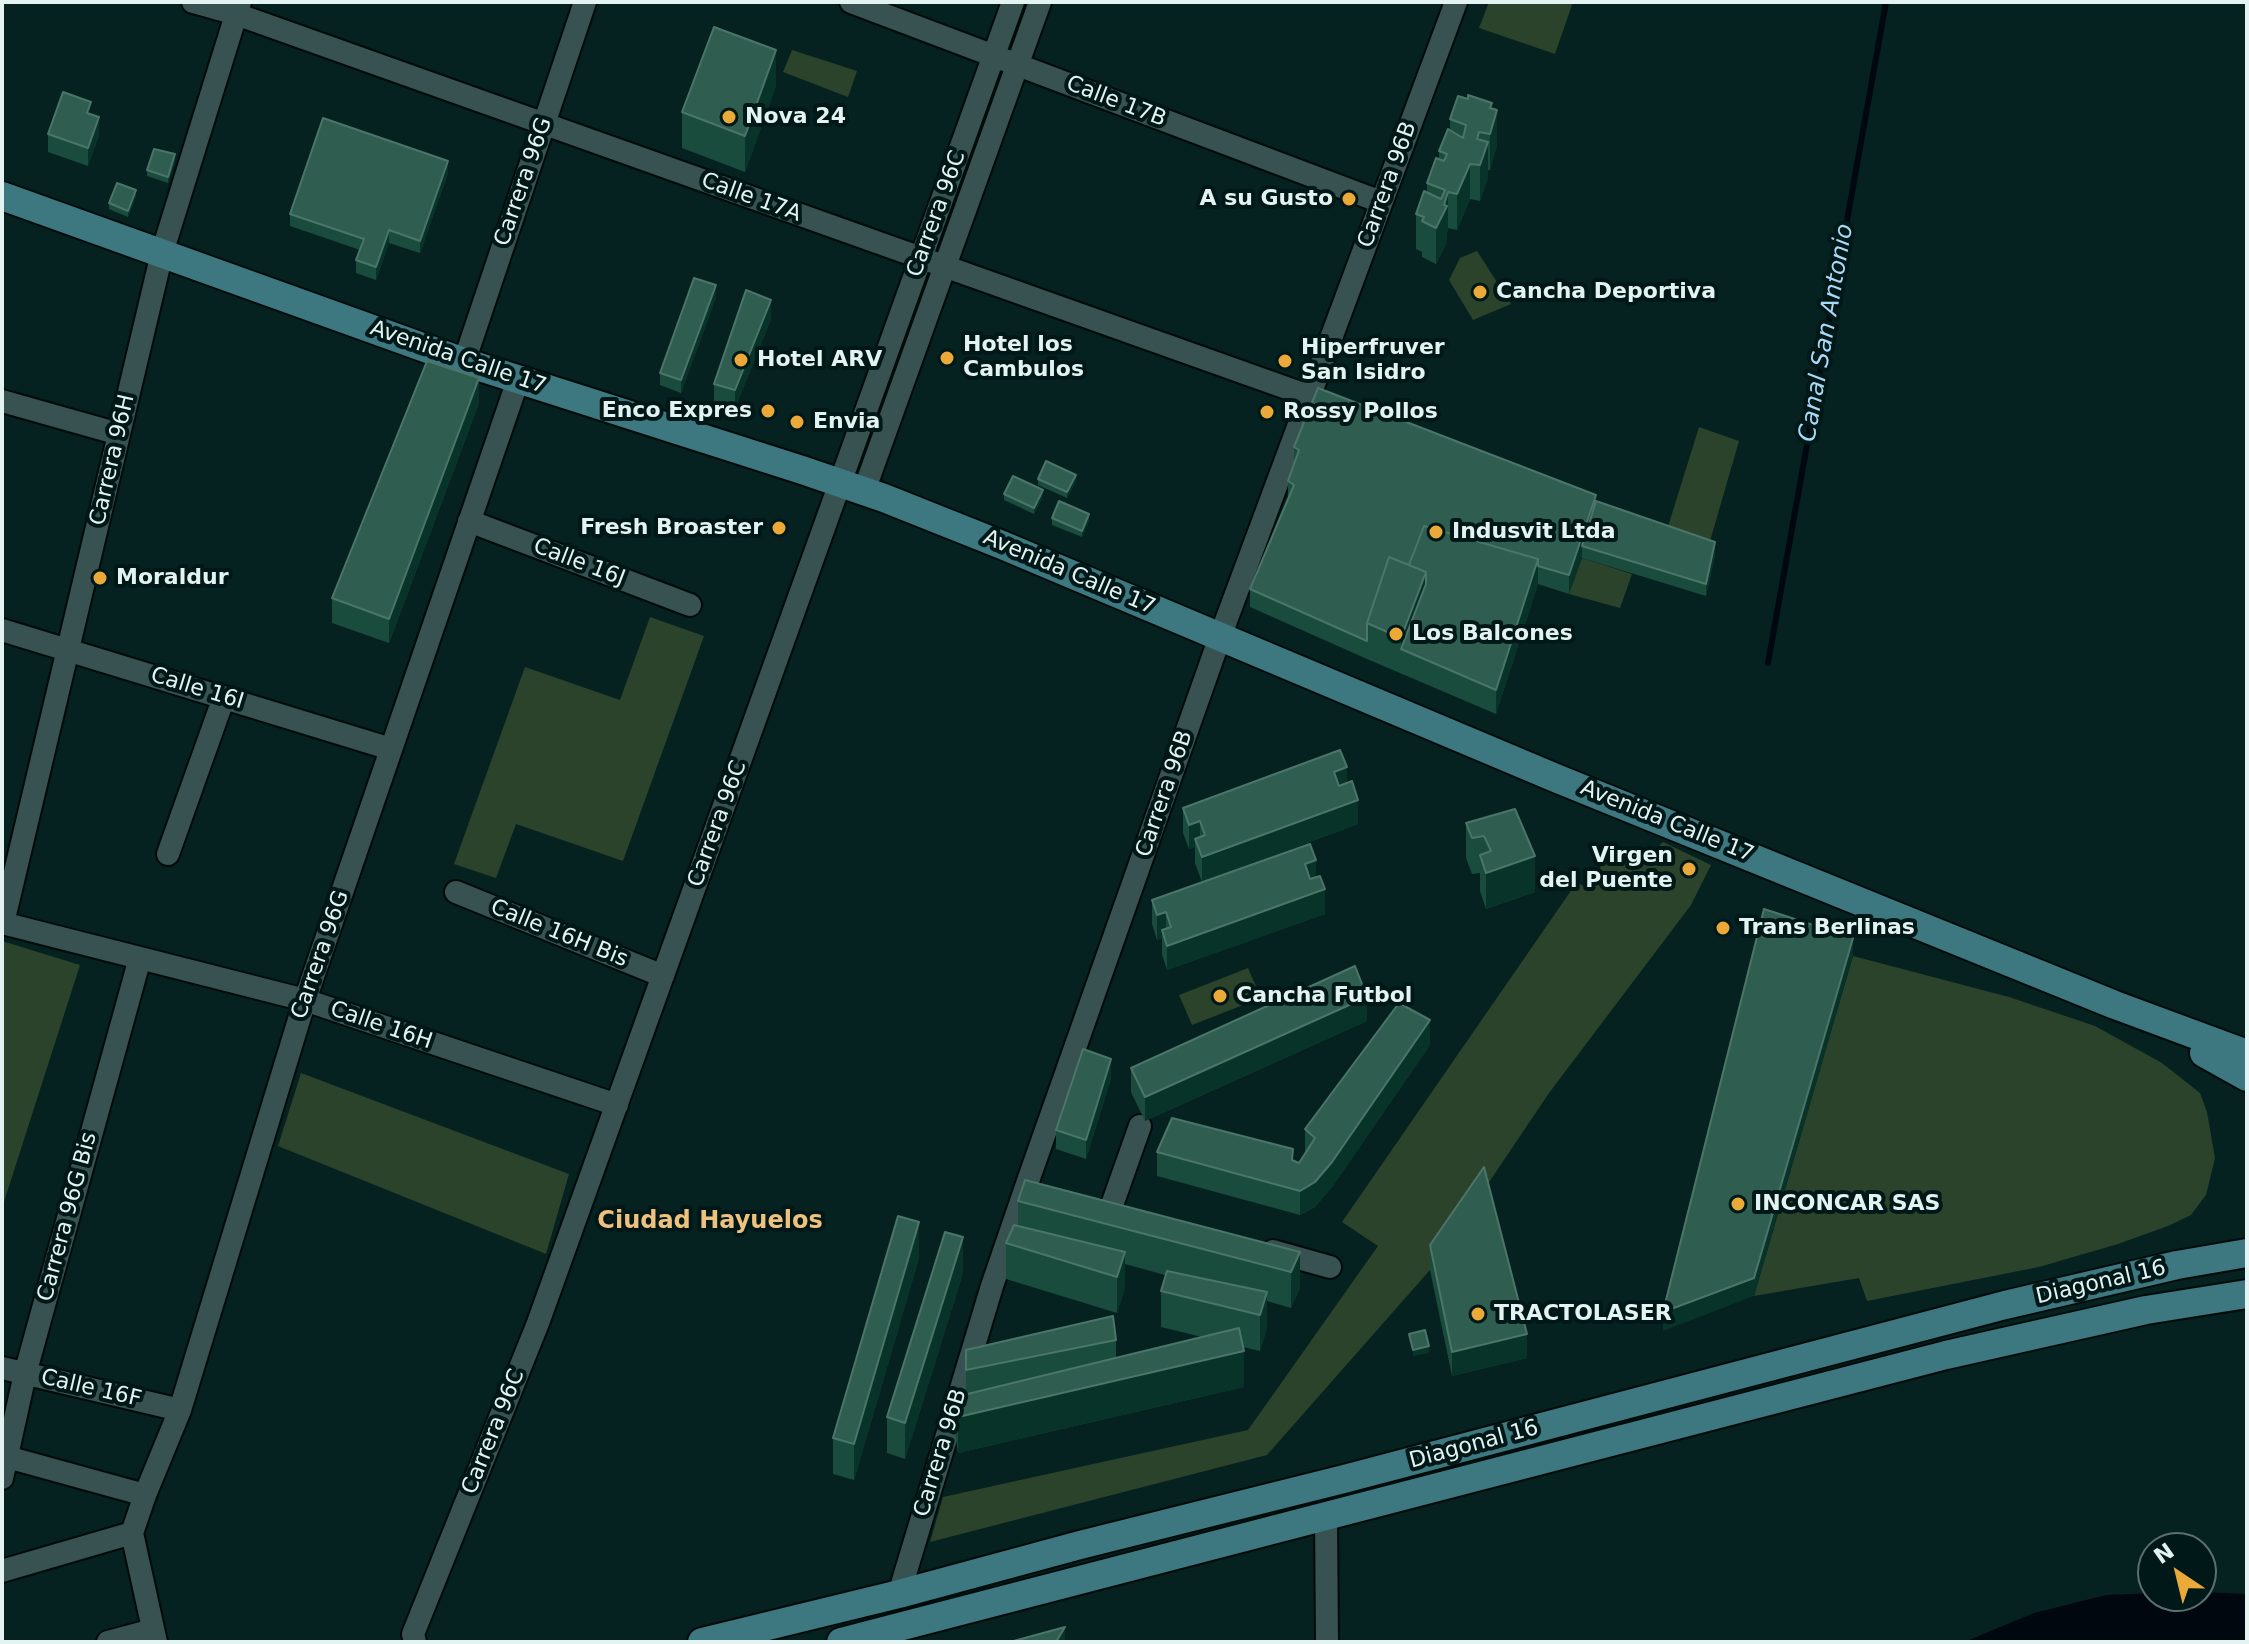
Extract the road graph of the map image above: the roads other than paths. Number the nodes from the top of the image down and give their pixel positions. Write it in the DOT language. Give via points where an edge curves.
graph roads {
  1 [pos="193,2"];
  2 [pos="585,2"];
  3 [pos="851,2"];
  4 [pos="1013,2"];
  5 [pos="1040,2"];
  6 [pos="1456,2"];
  7 [pos="238,8"];
  8 [pos="994,56"];
  9 [pos="1017,65"];
  10 [pos="544,124"];
  11 [pos="2,196"];
  12 [pos="1381,202"];
  13 [pos="162,253"];
  14 [pos="922,258"];
  15 [pos="945,266"];
  16 [pos="464,362"];
  17 [pos="518,380"];
  18 [pos="1309,396"];
  19 [pos="2,401"];
  20 [pos="119,434"];
  21 [pos="852,487"];
  22 [pos="469,521"];
  23 [pos="690,605"];
  24 [pos="2,630"];
  25 [pos="1220,637"];
  26 [pos="68,650"];
  27 [pos="224,697"];
  28 [pos="391,749"];
  29 [pos="168,854"];
  30 [pos="456,892"];
  31 [pos="3,923"];
  32 [pos="140,958"];
  33 [pos="663,976"];
  34 [pos="305,1000"];
  35 [pos="2115,1005"];
  36 [pos="2247,1054"];
  37 [pos="2247,1077"];
  38 [pos="617,1105"];
  39 [pos="1140,1126"];
  40 [pos="1112,1205"];
  41 [pos="1257,1246"];
  42 [pos="2247,1253"];
  43 [pos="1330,1267"];
  44 [pos="2247,1294"];
  45 [pos="2,1368"];
  46 [pos="25,1374"];
  47 [pos="180,1410"];
  48 [pos="4,1468"];
  49 [pos="145,1495"];
  50 [pos="1326,1516"];
  51 [pos="132,1533"];
  52 [pos="2,1571"];
  53 [pos="899,1594"];
  54 [pos="154,1636"];
  55 [pos="108,1642"];
  56 [pos="415,1642"];
  57 [pos="702,1642"];
  58 [pos="841,1642"];
  59 [pos="1327,1642"];
  1 -- 7 [label="street, Calle 17A"];
  2 -- 10 [label="street, Carrera 96G"];
  3 -- 8 [label="street, Calle 17B"];
  4 -- 8 [label="street, Carrera 96C"];
  5 -- 9 [label="street, Carrera 96C"];
  6 -- 12 [label="street, Carrera 96B"];
  7 -- 10 [label="street, Calle 17A"];
  7 -- 13 [label="street, Carrera 96H"];
  8 -- 9 [label="street, Calle 17B"];
  8 -- 14 [label="street, Carrera 96C"];
  9 -- 12 [label="street, Calle 17B"];
  9 -- 15 [label="street, Carrera 96C"];
  10 -- 14 [label="street, Calle 17A"];
  10 -- 16 [label="street, Carrera 96G"];
  11 -- 13 [label="main road, Avenida Calle 17"];
  12 -- 18 [label="street, Carrera 96B"];
  13 -- 16 [label="main road, Avenida Calle 17"];
  13 -- 20 [label="street, Carrera 96H"];
  14 -- 15 [label="street, Calle 17A"];
  14 -- 21 [label="street, Carrera 96C"];
  15 -- 18 [label="street, Calle 17A"];
  15 -- 21 [label="street, Carrera 96C"];
  16 -- 17 [label="main road, Avenida Calle 17"];
  17 -- 21 [label="main road, Avenida Calle 17"];
  17 -- 22 [label="street, Carrera 96G"];
  18 -- 25 [label="street, Carrera 96B"];
  19 -- 20 [label="street"];
  20 -- 26 [label="street, Carrera 96H"];
  21 -- 25 [label="main road, Avenida Calle 17"];
  21 -- 33 [label="street, Carrera 96C"];
  22 -- 23 [label="street, Calle 16J"];
  22 -- 28 [label="street, Carrera 96G"];
  24 -- 26 [label="street, Calle 16I"];
  25 -- 35 [label="main road, Avenida Calle 17"];
  25 -- 53 [label="street, Carrera 96B" via="1035,1183 992,1286"];
  26 -- 27 [label="street, Calle 16I"];
  26 -- 31 [label="street, Carrera 96H"];
  27 -- 28 [label="street, Calle 16I"];
  27 -- 29 [label="street"];
  28 -- 34 [label="street, Carrera 96G"];
  30 -- 33 [label="street, Calle 16H Bis"];
  31 -- 32 [label="street, Calle 16H"];
  32 -- 34 [label="street, Calle 16H"];
  32 -- 46 [label="street, Carrera 96G Bis"];
  33 -- 38 [label="street, Carrera 96C"];
  34 -- 38 [label="street, Calle 16H"];
  34 -- 47 [label="street, Carrera 96G"];
  35 -- 36 [label="main road, Avenida Calle 17"];
  35 -- 37 [label="main road, Avenida Calle 17"];
  38 -- 56 [label="street, Carrera 96C" via="538,1323 413,1634"];
  39 -- 40 [label="street"];
  41 -- 43 [label="street"];
  42 -- 53 [label="main road, Diagonal 16" via="2005,1305"];
  44 -- 50 [label="main road, Diagonal 16" via="2146,1310 1946,1355"];
  45 -- 46 [label="street, Calle 16F"];
  46 -- 47 [label="street, Calle 16F"];
  46 -- 48 [label="street, Carrera 96G Bis"];
  47 -- 49 [label="street, Carrera 96G"];
  48 -- 49 [label="street"];
  49 -- 51 [label="street, Carrera 96G"];
  50 -- 58 [label="main road, Diagonal 16"];
  50 -- 59 [label="street"];
  51 -- 52 [label="street"];
  51 -- 54 [label="street"];
  53 -- 57 [label="main road, Diagonal 16"];
  54 -- 55 [label="street"];
}
